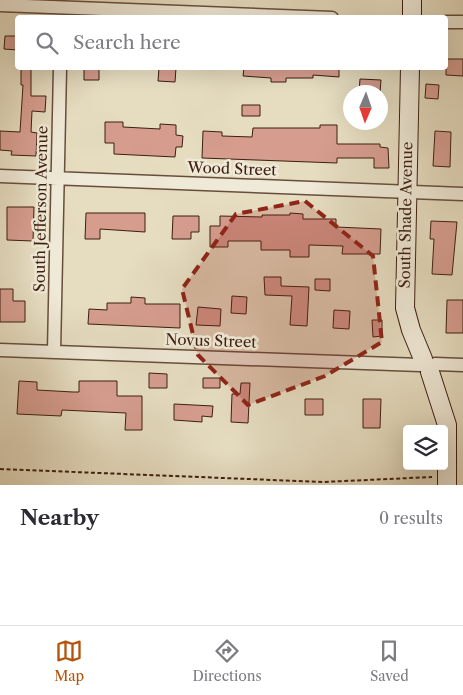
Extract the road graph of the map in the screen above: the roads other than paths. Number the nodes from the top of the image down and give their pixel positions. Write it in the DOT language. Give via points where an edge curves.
graph roads {
  1 [pos="412,0"];
  2 [pos="0,4"];
  3 [pos="61,8"];
  4 [pos="251,15"];
  5 [pos="412,15"];
  6 [pos="448,22"];
  7 [pos="463,22"];
  8 [pos="60,70"];
  9 [pos="410,70"];
  10 [pos="0,176"];
  11 [pos="58,178"];
  12 [pos="406,192"];
  13 [pos="463,194"];
  14 [pos="0,350"];
  15 [pos="54,352"];
  16 [pos="427,365"];
  17 [pos="463,366"];
  18 [pos="447,481"];
  1 -- 5 [label="street"];
  2 -- 3 [label="street"];
  3 -- 4 [label="street"];
  6 -- 7 [label="street"];
  8 -- 11 [label="street, South Jefferson Avenue"];
  9 -- 12 [label="street, South Shade Avenue"];
  10 -- 11 [label="street, Wood Street"];
  11 -- 12 [label="street, Wood Street"];
  11 -- 15 [label="street, South Jefferson Avenue"];
  12 -- 13 [label="street, Wood Street"];
  12 -- 16 [label="street, South Shade Avenue" via="405,308"];
  14 -- 15 [label="street, Novus Street"];
  15 -- 16 [label="street, Novus Street"];
  16 -- 17 [label="street, Novus Street"];
  16 -- 18 [label="street, South Shade Avenue" via="447,425"];
}
